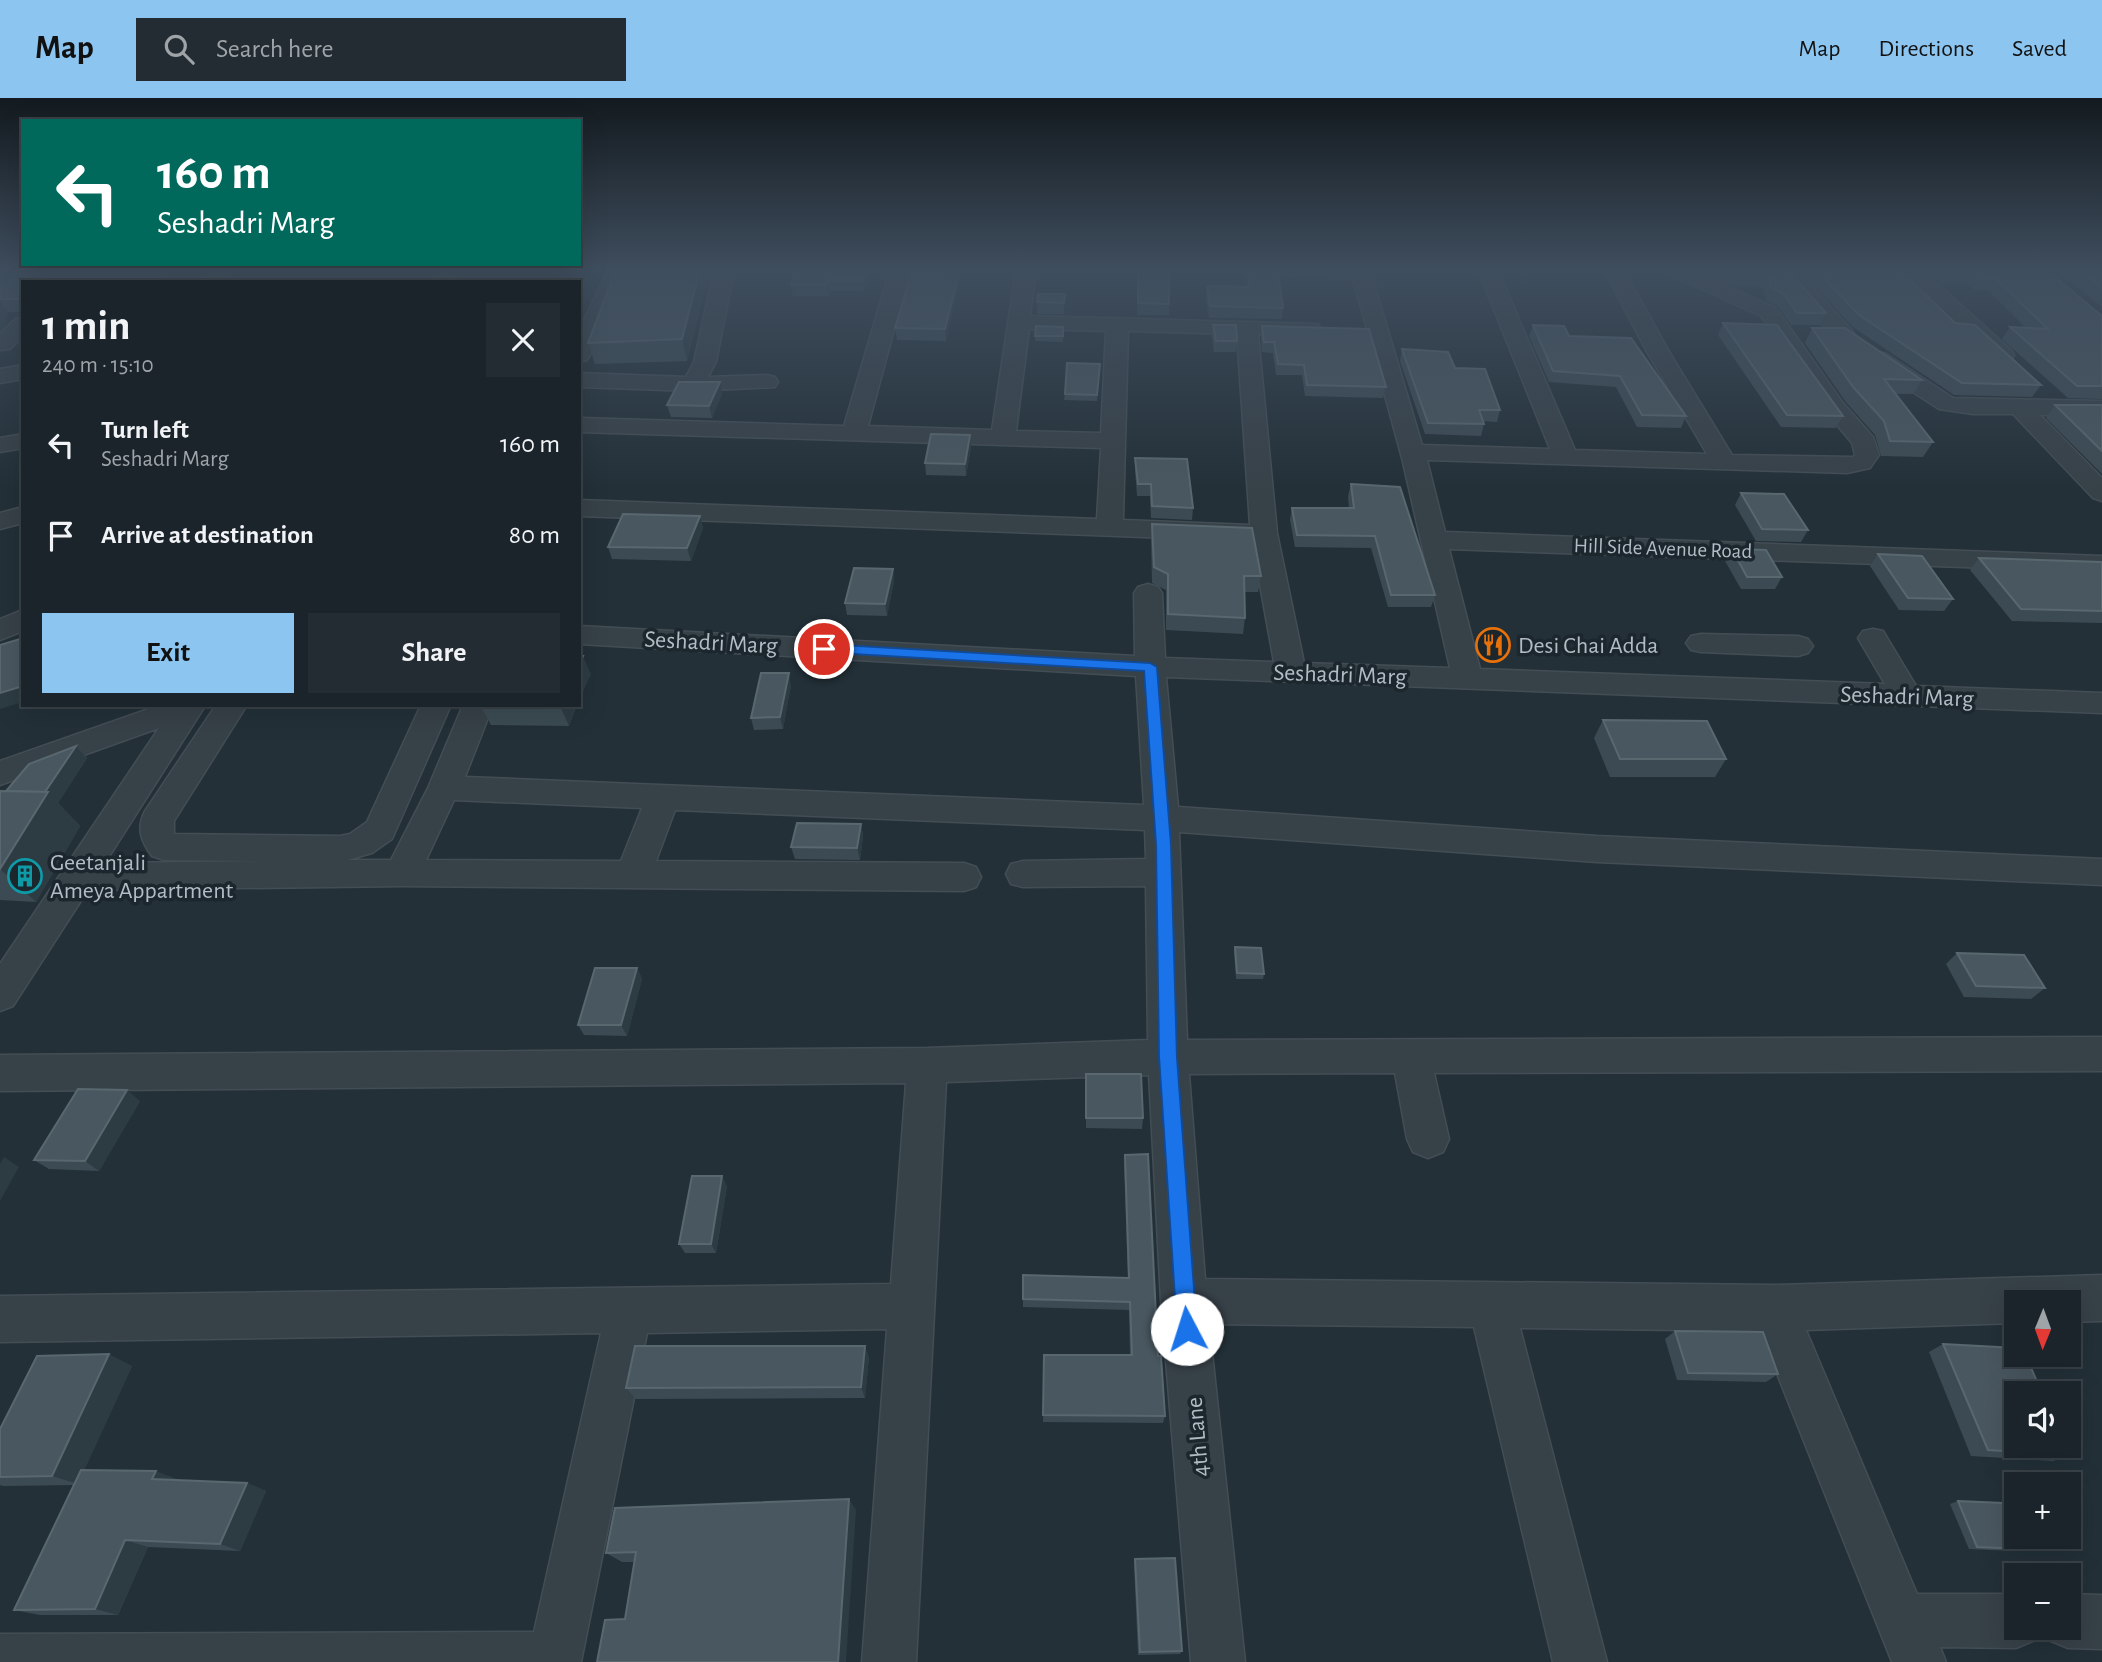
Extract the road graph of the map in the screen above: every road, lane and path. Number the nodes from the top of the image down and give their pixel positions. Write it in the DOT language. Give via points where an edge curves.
graph roads {
  1 [pos="709,343"];
  2 [pos="879,343"];
  3 [pos="1016,343"];
  4 [pos="1117,343"];
  5 [pos="1248,343"];
  6 [pos="1381,343"];
  7 [pos="1518,343"];
  8 [pos="1653,343"];
  9 [pos="1807,343"];
  10 [pos="1856,343"];
  11 [pos="1989,343"];
  12 [pos="2020,371"];
  13 [pos="21,372"];
  14 [pos="0,376"];
  15 [pos="581,380"];
  16 [pos="767,382"];
  17 [pos="693,384"];
  18 [pos="2040,389"];
  19 [pos="2019,407"];
  20 [pos="2060,407"];
  21 [pos="2102,408"];
  22 [pos="581,425"];
  23 [pos="854,432"];
  24 [pos="1003,438"];
  25 [pos="21,441"];
  26 [pos="1114,441"];
  27 [pos="0,445"];
  28 [pos="1413,452"];
  29 [pos="1566,457"];
  30 [pos="1724,462"];
  31 [pos="2101,490"];
  32 [pos="581,509"];
  33 [pos="21,516"];
  34 [pos="0,521"];
  35 [pos="1110,527"];
  36 [pos="1264,533"];
  37 [pos="1434,540"];
  38 [pos="2102,565"];
  39 [pos="1149,593"];
  40 [pos="21,620"];
  41 [pos="0,631"];
  42 [pos="581,635"];
  43 [pos="1873,638"];
  44 [pos="21,639"];
  45 [pos="0,643"];
  46 [pos="1150,667"];
  47 [pos="1291,673"];
  48 [pos="1467,679"];
  49 [pos="1724,689"];
  50 [pos="1825,693"];
  51 [pos="1907,696"];
  52 [pos="2102,703"];
  53 [pos="188,707"];
  54 [pos="190,707"];
  55 [pos="231,707"];
  56 [pos="435,707"];
  57 [pos="477,707"];
  58 [pos="0,773"];
  59 [pos="444,789"];
  60 [pos="663,798"];
  61 [pos="1162,818"];
  62 [pos="1164,872"];
  63 [pos="2102,872"];
  64 [pos="402,873"];
  65 [pos="634,873"];
  66 [pos="1023,874"];
  67 [pos="77,877"];
  68 [pos="964,877"];
  69 [pos="0,995"];
  70 [pos="2102,1054"];
  71 [pos="1411,1056"];
  72 [pos="1168,1057"];
  73 [pos="927,1065"];
  74 [pos="0,1073"];
  75 [pos="1428,1139"];
  76 [pos="2102,1298"];
  77 [pos="1184,1301"];
  78 [pos="912,1306"];
  79 [pos="1492,1307"];
  80 [pos="1774,1308"];
  81 [pos="629,1310"];
  82 [pos="0,1319"];
  83 [pos="2081,1622"];
  84 [pos="2102,1622"];
  85 [pos="2004,1623"];
  86 [pos="1910,1641"];
  87 [pos="554,1660"];
  88 [pos="0,1661"];
  89 [pos="889,1662"];
  90 [pos="1218,1662"];
  91 [pos="1580,1662"];
  1 -- 17 [label="street"];
  2 -- 23 [label="street"];
  3 -- 24 [label="street"];
  4 -- 26 [label="street"];
  5 -- 36 [label="street"];
  6 -- 28 [label="street"];
  7 -- 29 [label="street"];
  8 -- 30 [label="street"];
  9 -- 30 [label="street" via="1835,408 1864,442 1867,455 1861,463 1847,466"];
  10 -- 19 [label="street" via="1947,404"];
  11 -- 12 [label="street"];
  13 -- 14 [label="street"];
  15 -- 17 [label="street"];
  16 -- 17 [label="street"];
  18 -- 20 [label="street"];
  19 -- 20 [label="street"];
  19 -- 31 [label="street"];
  20 -- 21 [label="street"];
  22 -- 23 [label="street"];
  23 -- 24 [label="street"];
  24 -- 26 [label="street"];
  25 -- 27 [label="street"];
  26 -- 35 [label="street"];
  28 -- 29 [label="street"];
  28 -- 37 [label="street"];
  29 -- 30 [label="street"];
  32 -- 35 [label="street"];
  33 -- 34 [label="street"];
  35 -- 36 [label="street"];
  36 -- 47 [label="street"];
  37 -- 38 [label="street, Hill Side Avenue Road"];
  37 -- 48 [label="street"];
  39 -- 46 [label="street, 4th Lane"];
  40 -- 41 [label="street"];
  42 -- 46 [label="street, Seshadri Marg"];
  43 -- 51 [label="street"];
  44 -- 45 [label="street"];
  46 -- 47 [label="street, Seshadri Marg"];
  46 -- 61 [label="street, 4th Lane"];
  47 -- 48 [label="street, Seshadri Marg"];
  48 -- 49 [label="street, Seshadri Marg"];
  49 -- 50 [label="street, Seshadri Marg"];
  49 -- 50 [label="street" via="1695,631 1791,633"];
  50 -- 51 [label="street, Seshadri Marg"];
  51 -- 52 [label="street, Seshadri Marg"];
  53 -- 58 [label="street"];
  54 -- 67 [label="street"];
  55 -- 56 [label="street" via="157,820 157,837 164,847 340,849 360,844 380,830"];
  57 -- 59 [label="street"];
  59 -- 60 [label="street"];
  59 -- 64 [label="street"];
  60 -- 61 [label="street"];
  60 -- 65 [label="street"];
  61 -- 62 [label="street, 4th Lane"];
  61 -- 63 [label="street" via="1597,849"];
  62 -- 66 [label="street"];
  62 -- 72 [label="street, 4th Lane"];
  64 -- 65 [label="street"];
  64 -- 67 [label="street"];
  65 -- 68 [label="street"];
  67 -- 69 [label="street"];
  70 -- 71 [label="street"];
  71 -- 72 [label="street"];
  71 -- 75 [label="street"];
  72 -- 73 [label="street"];
  72 -- 77 [label="street, 4th Lane"];
  73 -- 74 [label="street"];
  73 -- 78 [label="street"];
  76 -- 80 [label="street"];
  77 -- 79 [label="street"];
  77 -- 90 [label="street, 4th Lane"];
  78 -- 81 [label="street"];
  78 -- 89 [label="street"];
  79 -- 80 [label="street"];
  79 -- 91 [label="street"];
  80 -- 86 [label="street"];
  81 -- 82 [label="street"];
  81 -- 87 [label="street"];
  83 -- 84 [label="street"];
  85 -- 86 [label="street"];
  87 -- 88 [label="street"];
}
